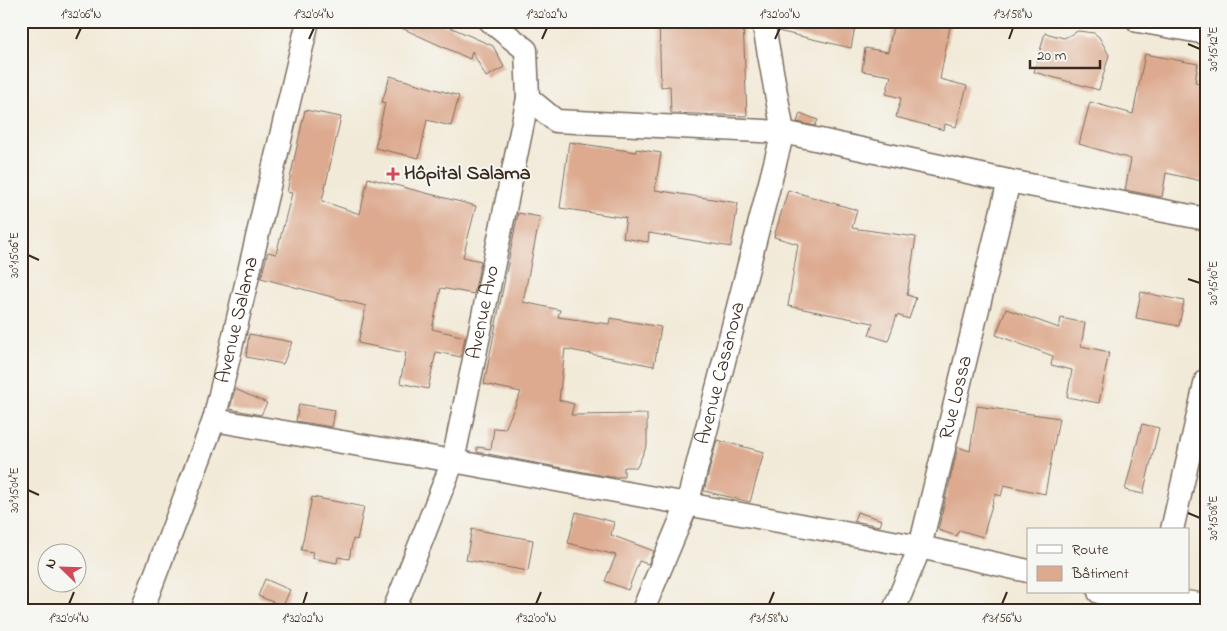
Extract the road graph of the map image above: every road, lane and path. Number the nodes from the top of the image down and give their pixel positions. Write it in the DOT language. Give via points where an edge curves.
graph roads {
  1 [pos="308,21"];
  2 [pos="490,21"];
  3 [pos="763,21"];
  4 [pos="1138,21"];
  5 [pos="1206,33"];
  6 [pos="528,98"];
  7 [pos="783,132"];
  8 [pos="1009,181"];
  9 [pos="1206,219"];
  10 [pos="1206,380"];
  11 [pos="214,420"];
  12 [pos="453,461"];
  13 [pos="687,505"];
  14 [pos="1172,528"];
  15 [pos="920,547"];
  16 [pos="1027,571"];
  17 [pos="1106,594"];
  18 [pos="1156,600"];
  19 [pos="1206,605"];
  20 [pos="142,610"];
  21 [pos="394,610"];
  22 [pos="643,610"];
  23 [pos="894,610"];
  1 -- 11 [label="street, Avenue Salama"];
  2 -- 6 [label="street, Avenue Avo" via="526,50"];
  3 -- 7 [label="street"];
  4 -- 5 [label="street"];
  6 -- 7 [label="street" via="556,121"];
  6 -- 12 [label="street, Avenue Avo"];
  7 -- 8 [label="street"];
  7 -- 13 [label="street, Avenue Casanova"];
  8 -- 9 [label="street"];
  8 -- 15 [label="street, Rue Lossa"];
  10 -- 14 [label="street"];
  11 -- 12 [label="street"];
  11 -- 20 [label="street, Avenue Salama"];
  12 -- 13 [label="street"];
  12 -- 21 [label="street, Avenue Avo"];
  13 -- 15 [label="street"];
  13 -- 22 [label="street, Avenue Casanova"];
  15 -- 16 [label="street"];
  15 -- 23 [label="street, Rue Lossa"];
  17 -- 18 [label="street" via="1122,599"];
  18 -- 19 [label="street"];
}
